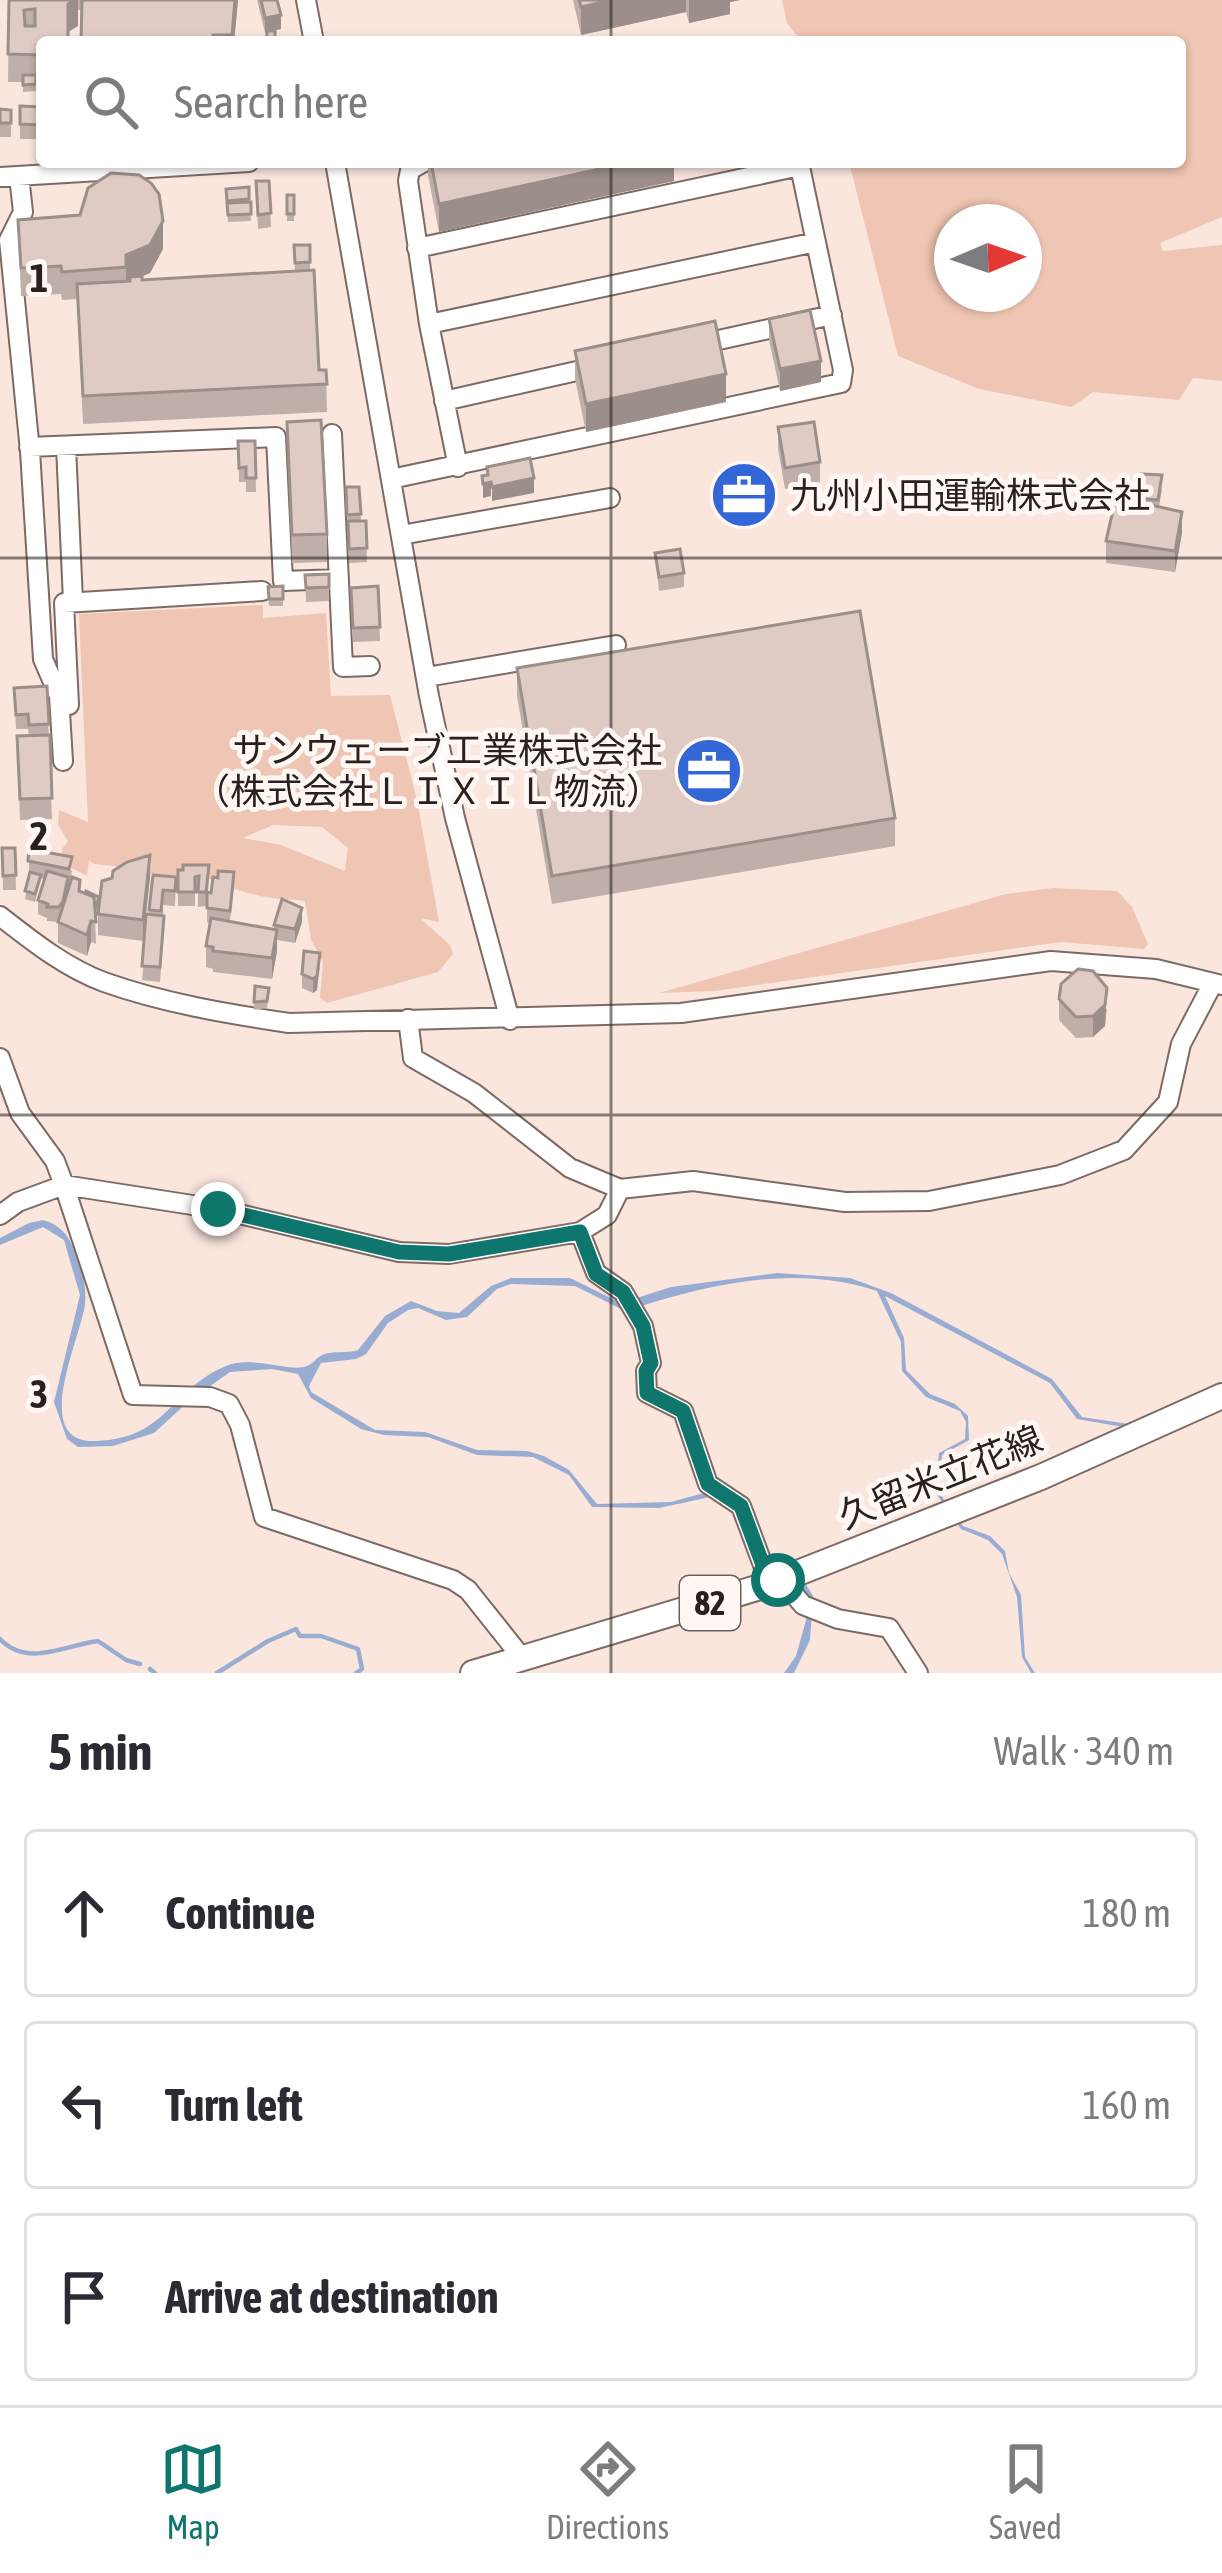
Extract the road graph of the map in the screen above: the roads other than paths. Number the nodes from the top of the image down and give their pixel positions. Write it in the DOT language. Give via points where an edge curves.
graph roads {
  1 [pos="306,0"];
  2 [pos="313,36"];
  3 [pos="146,168"];
  4 [pos="335,168"];
  5 [pos="414,168"];
  6 [pos="781,168"];
  7 [pos="800,168"];
  8 [pos="10,176"];
  9 [pos="816,242"];
  10 [pos="417,248"];
  11 [pos="832,315"];
  12 [pos="429,324"];
  13 [pos="672,350"];
  14 [pos="627,360"];
  15 [pos="444,401"];
  16 [pos="332,434"];
  17 [pos="66,446"];
  18 [pos="29,448"];
  19 [pos="458,467"];
  20 [pos="391,479"];
  21 [pos="610,497"];
  22 [pos="401,536"];
  23 [pos="338,579"];
  24 [pos="262,592"];
  25 [pos="73,601"];
  26 [pos="616,645"];
  27 [pos="370,666"];
  28 [pos="426,677"];
  29 [pos="2,922"];
  30 [pos="1218,984"];
  31 [pos="408,1019"];
  32 [pos="510,1020"];
  33 [pos="0,1058"];
  34 [pos="64,1185"];
  35 [pos="620,1189"];
  36 [pos="0,1215"];
  37 [pos="580,1232"];
  38 [pos="1222,1396"];
  39 [pos="775,1582"];
  40 [pos="523,1659"];
  41 [pos="473,1673"];
  42 [pos="918,1673"];
  1 -- 2 [label="street"];
  3 -- 8 [label="street"];
  4 -- 20 [label="street"];
  5 -- 10 [label="street" via="408,181"];
  6 -- 10 [label="street"];
  7 -- 9 [label="street"];
  8 -- 18 [label="street" via="23,212 9,239"];
  9 -- 11 [label="street"];
  9 -- 12 [label="street"];
  10 -- 12 [label="street"];
  11 -- 13 [label="street"];
  11 -- 19 [label="street" via="843,370 835,387"];
  12 -- 15 [label="street"];
  14 -- 15 [label="street"];
  15 -- 19 [label="street"];
  16 -- 23 [label="street"];
  17 -- 18 [label="street"];
  17 -- 23 [label="street" via="276,437 283,581"];
  17 -- 25 [label="street"];
  18 -- 25 [label="street" via="43,659 59,696 67,760 64,603"];
  19 -- 20 [label="street"];
  20 -- 22 [label="street"];
  21 -- 22 [label="street"];
  22 -- 28 [label="street"];
  23 -- 27 [label="street" via="343,668"];
  24 -- 25 [label="street"];
  26 -- 28 [label="street"];
  28 -- 32 [label="street"];
  29 -- 31 [label="street" via="102,981 226,1014 290,1023"];
  30 -- 32 [label="street" via="1119,964 1051,961 681,1013"];
  30 -- 35 [label="street" via="1181,1044 1168,1102 1124,1150 1060,1175 929,1202 845,1202 693,1181"];
  31 -- 32 [label="street"];
  31 -- 35 [label="street" via="413,1058 570,1168"];
  33 -- 34 [label="street" via="20,1113"];
  34 -- 36 [label="street"];
  34 -- 37 [label="street" via="218,1209 399,1252 449,1254"];
  34 -- 40 [label="street" via="133,1395 229,1404 264,1517 453,1580"];
  35 -- 37 [label="street" via="607,1215"];
  37 -- 39 [label="street" via="596,1274 623,1292 643,1326 647,1393 683,1411 709,1485 741,1506"];
  38 -- 39 [label="main road, 久留米立花線 / 82" via="1041,1478"];
  39 -- 40 [label="main road, 久留米立花線 / 82"];
  39 -- 42 [label="street" via="812,1608 889,1628"];
  40 -- 41 [label="main road, 久留米立花線 / 82"];
}
